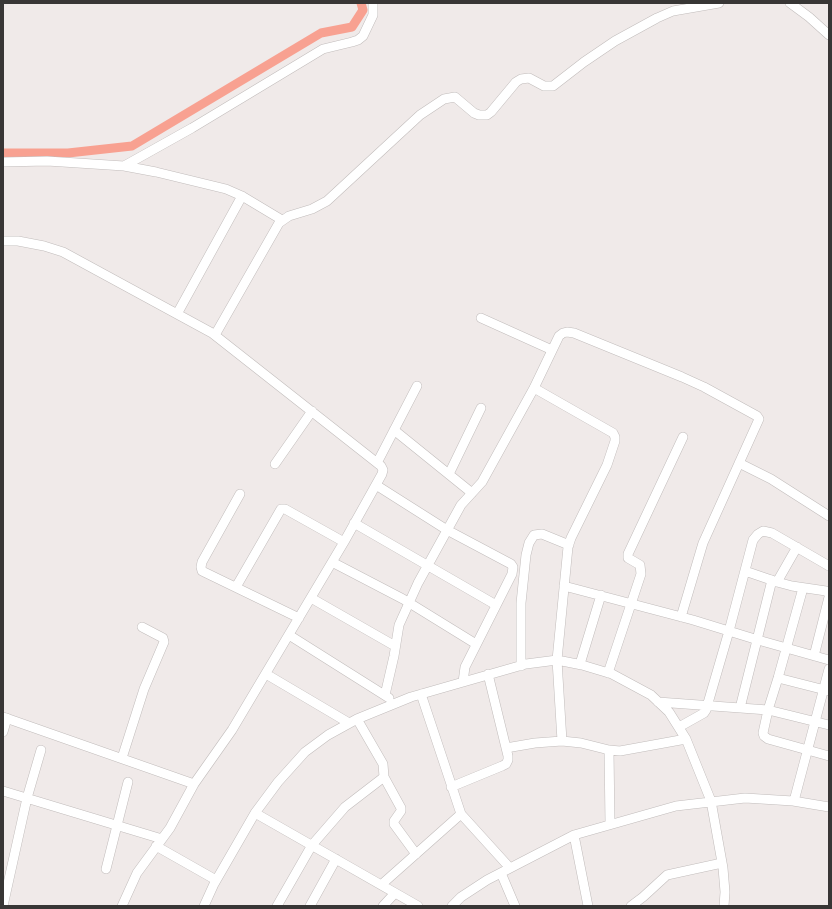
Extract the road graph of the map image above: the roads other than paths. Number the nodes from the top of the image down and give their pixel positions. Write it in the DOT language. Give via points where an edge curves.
graph roads {
  1 [pos="373,3"];
  2 [pos="719,3"];
  3 [pos="790,3"];
  4 [pos="829,36"];
  5 [pos="3,162"];
  6 [pos="124,166"];
  7 [pos="242,196"];
  8 [pos="282,220"];
  9 [pos="3,241"];
  10 [pos="177,314"];
  11 [pos="482,318"];
  12 [pos="215,335"];
  13 [pos="552,350"];
  14 [pos="416,386"];
  15 [pos="534,388"];
  16 [pos="481,408"];
  17 [pos="312,411"];
  18 [pos="394,430"];
  19 [pos="683,437"];
  20 [pos="377,463"];
  21 [pos="740,463"];
  22 [pos="275,464"];
  23 [pos="449,474"];
  24 [pos="376,485"];
  25 [pos="472,492"];
  26 [pos="240,494"];
  27 [pos="829,516"];
  28 [pos="354,524"];
  29 [pos="447,530"];
  30 [pos="344,542"];
  31 [pos="568,545"];
  32 [pos="797,547"];
  33 [pos="525,561"];
  34 [pos="332,562"];
  35 [pos="427,566"];
  36 [pos="829,566"];
  37 [pos="513,567"];
  38 [pos="745,571"];
  39 [pos="774,581"];
  40 [pos="564,586"];
  41 [pos="236,587"];
  42 [pos="803,588"];
  43 [pos="829,594"];
  44 [pos="601,595"];
  45 [pos="829,597"];
  46 [pos="311,598"];
  47 [pos="409,603"];
  48 [pos="632,604"];
  49 [pos="496,605"];
  50 [pos="681,617"];
  51 [pos="299,618"];
  52 [pos="142,627"];
  53 [pos="729,631"];
  54 [pos="289,635"];
  55 [pos="758,640"];
  56 [pos="476,644"];
  57 [pos="395,646"];
  58 [pos="786,649"];
  59 [pos="814,656"];
  60 [pos="557,660"];
  61 [pos="829,660"];
  62 [pos="580,664"];
  63 [pos="521,666"];
  64 [pos="829,669"];
  65 [pos="608,673"];
  66 [pos="266,674"];
  67 [pos="488,674"];
  68 [pos="778,678"];
  69 [pos="463,682"];
  70 [pos="826,690"];
  71 [pos="421,694"];
  72 [pos="384,695"];
  73 [pos="658,702"];
  74 [pos="397,703"];
  75 [pos="708,706"];
  76 [pos="740,708"];
  77 [pos="768,710"];
  78 [pos="5,718"];
  79 [pos="353,721"];
  80 [pos="815,721"];
  81 [pos="829,725"];
  82 [pos="678,727"];
  83 [pos="3,732"];
  84 [pos="686,739"];
  85 [pos="562,741"];
  86 [pos="506,748"];
  87 [pos="41,750"];
  88 [pos="609,750"];
  89 [pos="808,750"];
  90 [pos="829,756"];
  91 [pos="122,758"];
  92 [pos="384,777"];
  93 [pos="128,782"];
  94 [pos="194,784"];
  95 [pos="451,787"];
  96 [pos="3,791"];
  97 [pos="27,798"];
  98 [pos="711,801"];
  99 [pos="794,801"];
  100 [pos="829,807"];
  101 [pos="256,813"];
  102 [pos="461,814"];
  103 [pos="610,824"];
  104 [pos="118,825"];
  105 [pos="574,835"];
  106 [pos="159,842"];
  107 [pos="312,845"];
  108 [pos="416,854"];
  109 [pos="336,859"];
  110 [pos="722,863"];
  111 [pos="510,868"];
  112 [pos="106,869"];
  113 [pos="501,873"];
  114 [pos="216,880"];
  115 [pos="381,885"];
  116 [pos="395,893"];
  117 [pos="3,906"];
  118 [pos="122,906"];
  119 [pos="204,906"];
  120 [pos="278,906"];
  121 [pos="310,906"];
  122 [pos="383,906"];
  123 [pos="418,906"];
  124 [pos="452,906"];
  125 [pos="515,906"];
  126 [pos="588,906"];
  127 [pos="631,906"];
  128 [pos="724,906"];
  1 -- 6 [label="street" via="373,15 363,36 358,40 323,49"];
  2 -- 8 [label="street" via="673,12 657,18 615,41 554,86 544,86 529,78 521,79 487,115 479,115 455,97 444,99 420,115 328,201"];
  3 -- 4 [label="street" via="809,16"];
  5 -- 6 [label="street" via="47,161"];
  6 -- 7 [label="street" via="226,189"];
  7 -- 8 [label="street"];
  7 -- 10 [label="street"];
  8 -- 12 [label="street"];
  9 -- 10 [label="street" via="18,241 63,252"];
  10 -- 12 [label="street"];
  11 -- 13 [label="street"];
  12 -- 17 [label="street"];
  13 -- 15 [label="street"];
  13 -- 21 [label="street" via="562,333 574,333 704,387 757,416 759,422"];
  14 -- 18 [label="street"];
  15 -- 25 [label="street" via="482,482"];
  15 -- 31 [label="street" via="613,433 615,437 607,465"];
  16 -- 23 [label="street"];
  17 -- 20 [label="street"];
  17 -- 22 [label="street"];
  18 -- 20 [label="street"];
  18 -- 23 [label="street"];
  19 -- 48 [label="street" via="628,554 628,558 640,565 641,571"];
  20 -- 24 [label="street" via="383,470"];
  21 -- 27 [label="street"];
  21 -- 50 [label="street" via="703,543"];
  23 -- 25 [label="street"];
  24 -- 28 [label="street"];
  24 -- 29 [label="street"];
  25 -- 29 [label="street" via="461,505"];
  26 -- 41 [label="street" via="201,567 204,573"];
  28 -- 30 [label="street"];
  28 -- 35 [label="street"];
  29 -- 35 [label="street"];
  29 -- 37 [label="street"];
  30 -- 34 [label="street"];
  30 -- 41 [label="street" via="282,509"];
  31 -- 33 [label="street" via="542,534 534,535 529,543"];
  31 -- 40 [label="street"];
  32 -- 36 [label="street"];
  32 -- 38 [label="street" via="772,533 763,531 753,540"];
  32 -- 39 [label="street"];
  33 -- 37 [label="street"];
  33 -- 63 [label="street" via="521,603"];
  34 -- 46 [label="street"];
  34 -- 47 [label="street"];
  35 -- 47 [label="street"];
  35 -- 49 [label="street"];
  37 -- 49 [label="street"];
  38 -- 39 [label="street"];
  38 -- 53 [label="street"];
  39 -- 42 [label="street"];
  39 -- 55 [label="street"];
  40 -- 44 [label="street"];
  40 -- 60 [label="street"];
  41 -- 51 [label="street"];
  42 -- 43 [label="street" via="826,591"];
  42 -- 58 [label="street"];
  44 -- 48 [label="street"];
  44 -- 62 [label="street"];
  45 -- 59 [label="street"];
  46 -- 51 [label="street"];
  46 -- 57 [label="street"];
  47 -- 56 [label="street"];
  47 -- 57 [label="street" via="398,625"];
  48 -- 50 [label="street"];
  48 -- 65 [label="street"];
  49 -- 56 [label="street"];
  50 -- 53 [label="street"];
  51 -- 54 [label="street"];
  52 -- 91 [label="street" via="163,638 164,642 144,689"];
  53 -- 55 [label="street"];
  53 -- 75 [label="street"];
  54 -- 66 [label="street"];
  54 -- 72 [label="street"];
  55 -- 58 [label="street"];
  55 -- 76 [label="street"];
  56 -- 69 [label="street" via="465,667"];
  57 -- 72 [label="street"];
  58 -- 59 [label="street"];
  58 -- 68 [label="street"];
  59 -- 61 [label="street"];
  60 -- 62 [label="street"];
  60 -- 63 [label="street"];
  60 -- 85 [label="street"];
  62 -- 65 [label="street"];
  63 -- 67 [label="street"];
  64 -- 70 [label="street"];
  65 -- 73 [label="street" via="651,695"];
  66 -- 79 [label="street"];
  66 -- 94 [label="street" via="226,740"];
  67 -- 69 [label="street"];
  67 -- 86 [label="street"];
  68 -- 70 [label="street"];
  68 -- 77 [label="street"];
  69 -- 71 [label="street"];
  70 -- 80 [label="street"];
  71 -- 74 [label="street"];
  71 -- 95 [label="street"];
  72 -- 74 [label="street"];
  73 -- 75 [label="street"];
  73 -- 82 [label="street" via="669,712"];
  74 -- 79 [label="street"];
  75 -- 76 [label="street"];
  75 -- 82 [label="street" via="704,713"];
  76 -- 77 [label="street"];
  77 -- 80 [label="street"];
  77 -- 89 [label="street" via="764,736 768,740"];
  78 -- 83 [label="street"];
  78 -- 91 [label="street"];
  79 -- 92 [label="street" via="383,764"];
  79 -- 101 [label="street" via="305,752 278,782"];
  80 -- 81 [label="street"];
  80 -- 89 [label="street"];
  82 -- 84 [label="street"];
  84 -- 88 [label="street" via="620,751"];
  84 -- 98 [label="street"];
  85 -- 86 [label="street"];
  85 -- 88 [label="street"];
  86 -- 95 [label="street" via="506,764"];
  87 -- 97 [label="street"];
  88 -- 103 [label="street"];
  89 -- 90 [label="street"];
  89 -- 99 [label="street"];
  91 -- 94 [label="street"];
  92 -- 107 [label="street" via="345,807"];
  92 -- 108 [label="street" via="401,808 394,824"];
  93 -- 104 [label="street"];
  94 -- 106 [label="street" via="170,828"];
  95 -- 102 [label="street"];
  96 -- 97 [label="street"];
  97 -- 104 [label="street"];
  97 -- 117 [label="street"];
  98 -- 99 [label="street" via="745,798"];
  98 -- 103 [label="street" via="676,806"];
  98 -- 110 [label="street"];
  99 -- 100 [label="street"];
  101 -- 107 [label="street"];
  101 -- 114 [label="street"];
  102 -- 108 [label="street"];
  102 -- 111 [label="street"];
  103 -- 105 [label="street"];
  104 -- 106 [label="street"];
  104 -- 112 [label="street"];
  105 -- 111 [label="street"];
  105 -- 126 [label="street"];
  106 -- 114 [label="street"];
  106 -- 118 [label="street" via="137,873"];
  107 -- 109 [label="street"];
  107 -- 120 [label="street"];
  108 -- 115 [label="street"];
  109 -- 115 [label="street"];
  109 -- 121 [label="street"];
  110 -- 127 [label="street" via="667,875"];
  110 -- 128 [label="street"];
  111 -- 113 [label="street"];
  113 -- 124 [label="street" via="461,897"];
  113 -- 125 [label="street"];
  114 -- 119 [label="street"];
  115 -- 116 [label="street"];
  116 -- 122 [label="street"];
  116 -- 123 [label="street"];
}
